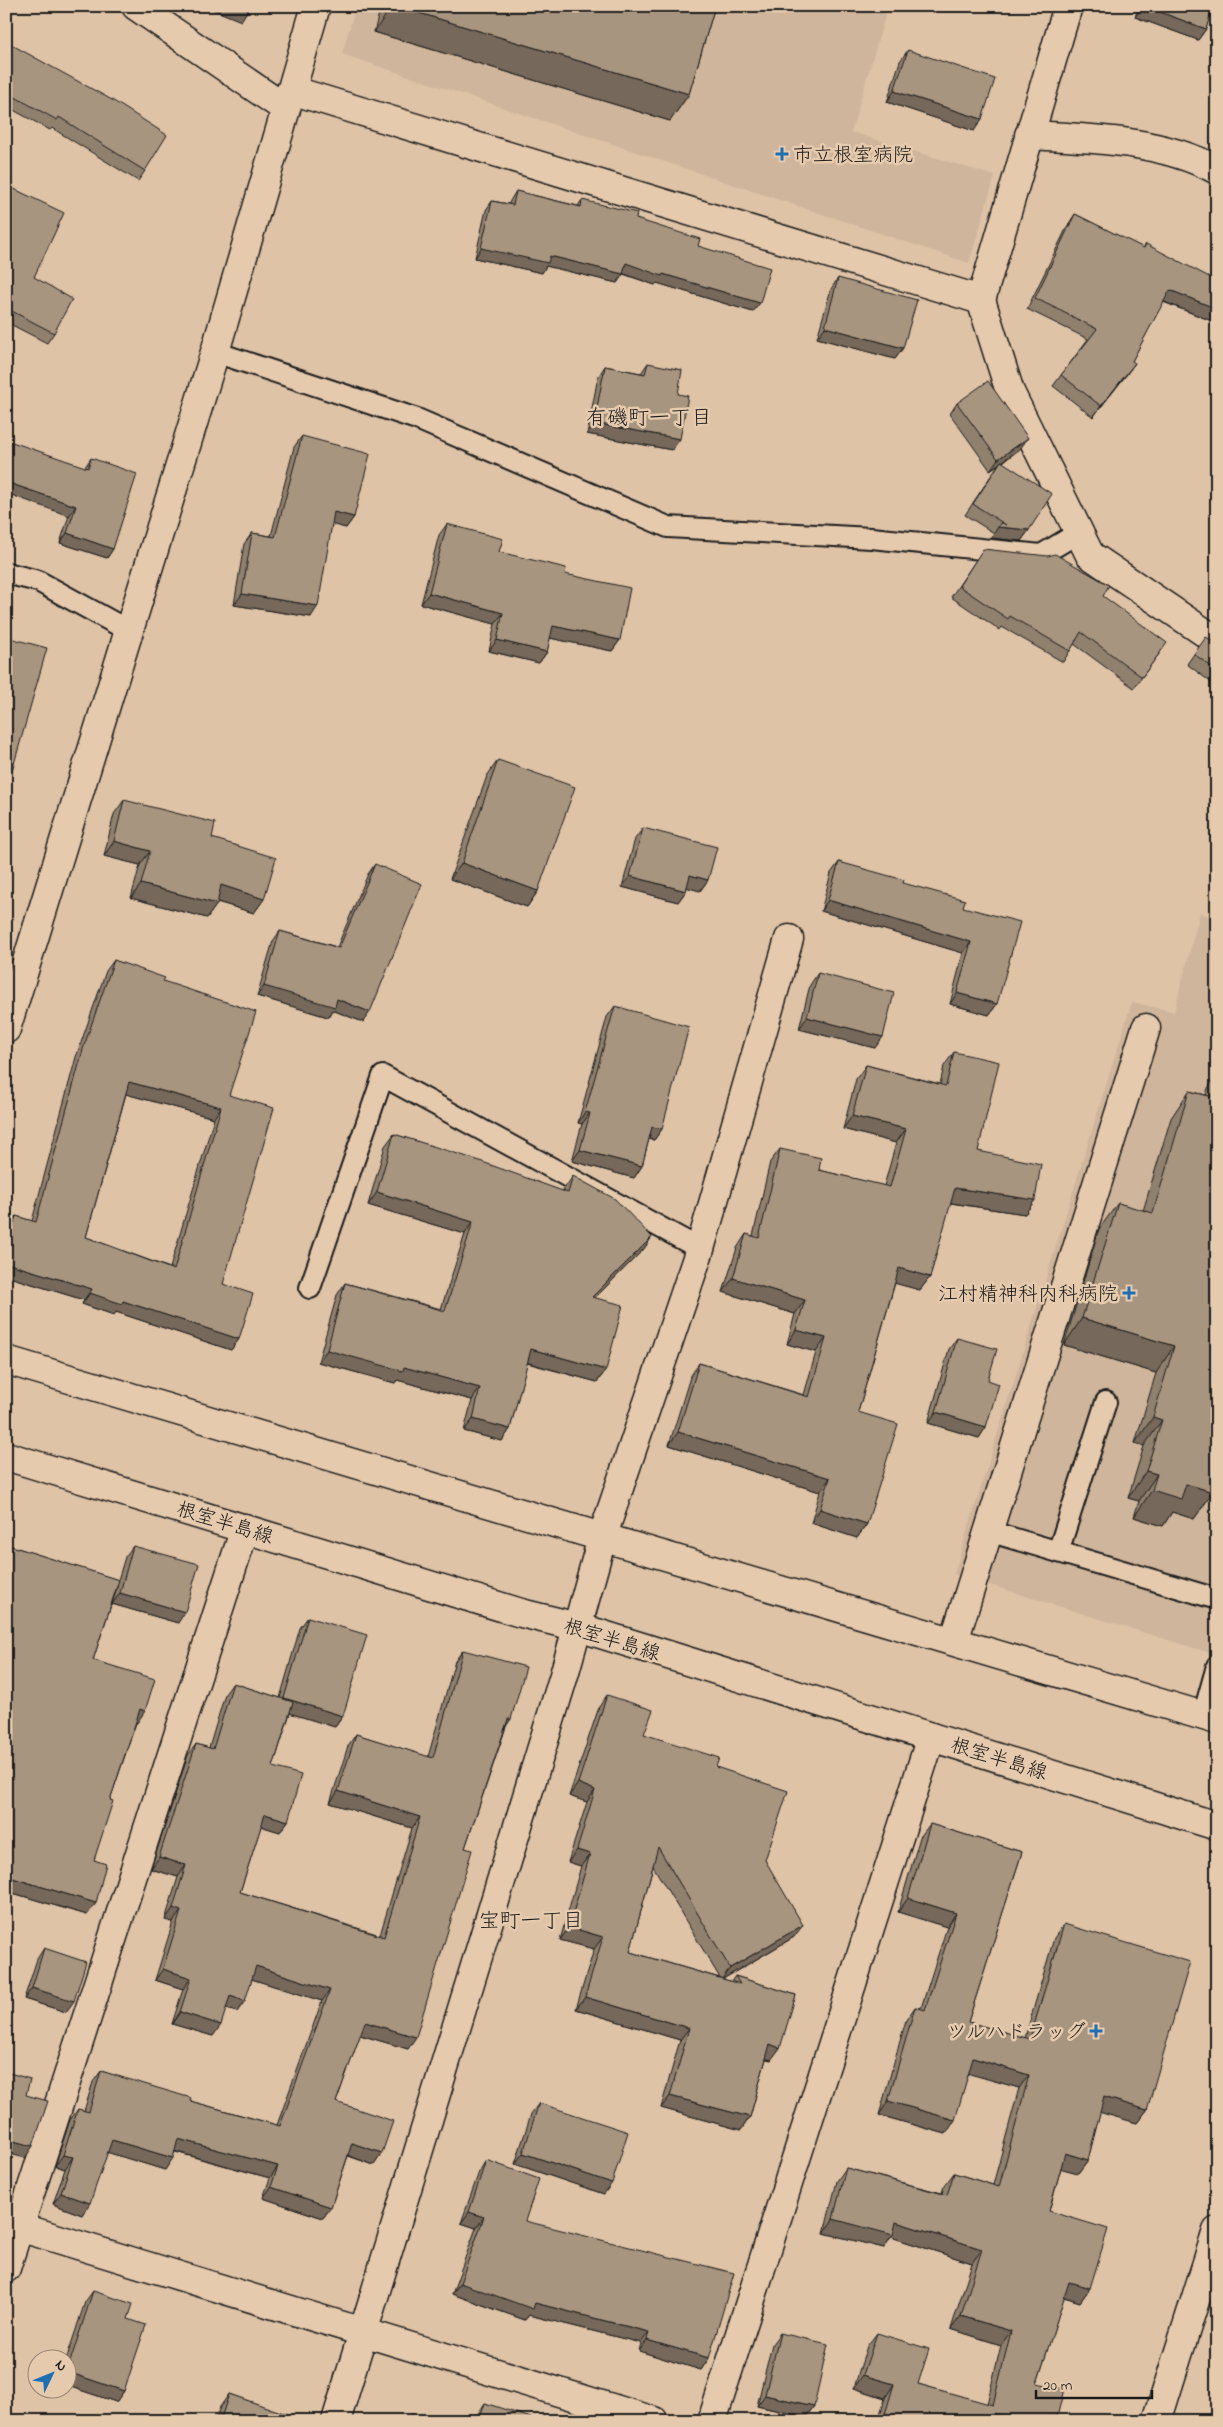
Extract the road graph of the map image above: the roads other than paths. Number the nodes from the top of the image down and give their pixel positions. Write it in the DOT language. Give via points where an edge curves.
graph roads {
  1 [pos="136,6"];
  2 [pos="316,6"];
  3 [pos="1068,6"];
  4 [pos="288,99"];
  5 [pos="1029,135"];
  6 [pos="1217,170"];
  7 [pos="981,300"];
  8 [pos="215,352"];
  9 [pos="1078,533"];
  10 [pos="6,573"];
  11 [pos="129,631"];
  12 [pos="1217,641"];
  13 [pos="789,939"];
  14 [pos="1146,1028"];
  15 [pos="6,1029"];
  16 [pos="700,1249"];
  17 [pos="310,1288"];
  18 [pos="6,1360"];
  19 [pos="1106,1402"];
  20 [pos="6,1456"];
  21 [pos="245,1528"];
  22 [pos="988,1532"];
  23 [pos="602,1538"];
  24 [pos="1058,1552"];
  25 [pos="1217,1599"];
  26 [pos="578,1627"];
  27 [pos="954,1641"];
  28 [pos="1217,1666"];
  29 [pos="1210,1718"];
  30 [pos="931,1737"];
  31 [pos="1217,1826"];
  32 [pos="12,2225"];
  33 [pos="1217,2232"];
  34 [pos="6,2268"];
  35 [pos="363,2331"];
  36 [pos="336,2421"];
  37 [pos="654,2421"];
  38 [pos="712,2421"];
  39 [pos="1157,2421"];
  1 -- 4 [label="street"];
  2 -- 4 [label="street"];
  3 -- 5 [label="street"];
  4 -- 7 [label="street"];
  4 -- 8 [label="street"];
  5 -- 6 [label="street" via="1102,138 1194,158"];
  5 -- 7 [label="street"];
  7 -- 9 [label="street" via="1010,392"];
  8 -- 9 [label="lane" via="418,419 668,527 871,538 1041,555"];
  8 -- 11 [label="street"];
  9 -- 12 [label="street" via="1090,555"];
  10 -- 11 [label="lane" via="38,582"];
  11 -- 15 [label="street"];
  13 -- 16 [label="street"];
  14 -- 22 [label="street"];
  16 -- 17 [label="lane" via="383,1076"];
  16 -- 23 [label="street"];
  18 -- 23 [label="street"];
  19 -- 24 [label="lane"];
  20 -- 21 [label="street, 根室半島線"];
  21 -- 26 [label="street, 根室半島線" via="521,1613"];
  21 -- 32 [label="street"];
  22 -- 24 [label="lane"];
  22 -- 27 [label="street"];
  23 -- 26 [label="street"];
  23 -- 27 [label="street"];
  24 -- 25 [label="lane"];
  26 -- 30 [label="street, 根室半島線"];
  26 -- 35 [label="street"];
  27 -- 29 [label="street"];
  28 -- 29 [label="lane"];
  30 -- 31 [label="street, 根室半島線"];
  30 -- 38 [label="street"];
  32 -- 34 [label="street"];
  32 -- 35 [label="street"];
  33 -- 39 [label="street"];
  35 -- 36 [label="street"];
  35 -- 37 [label="street"];
}
